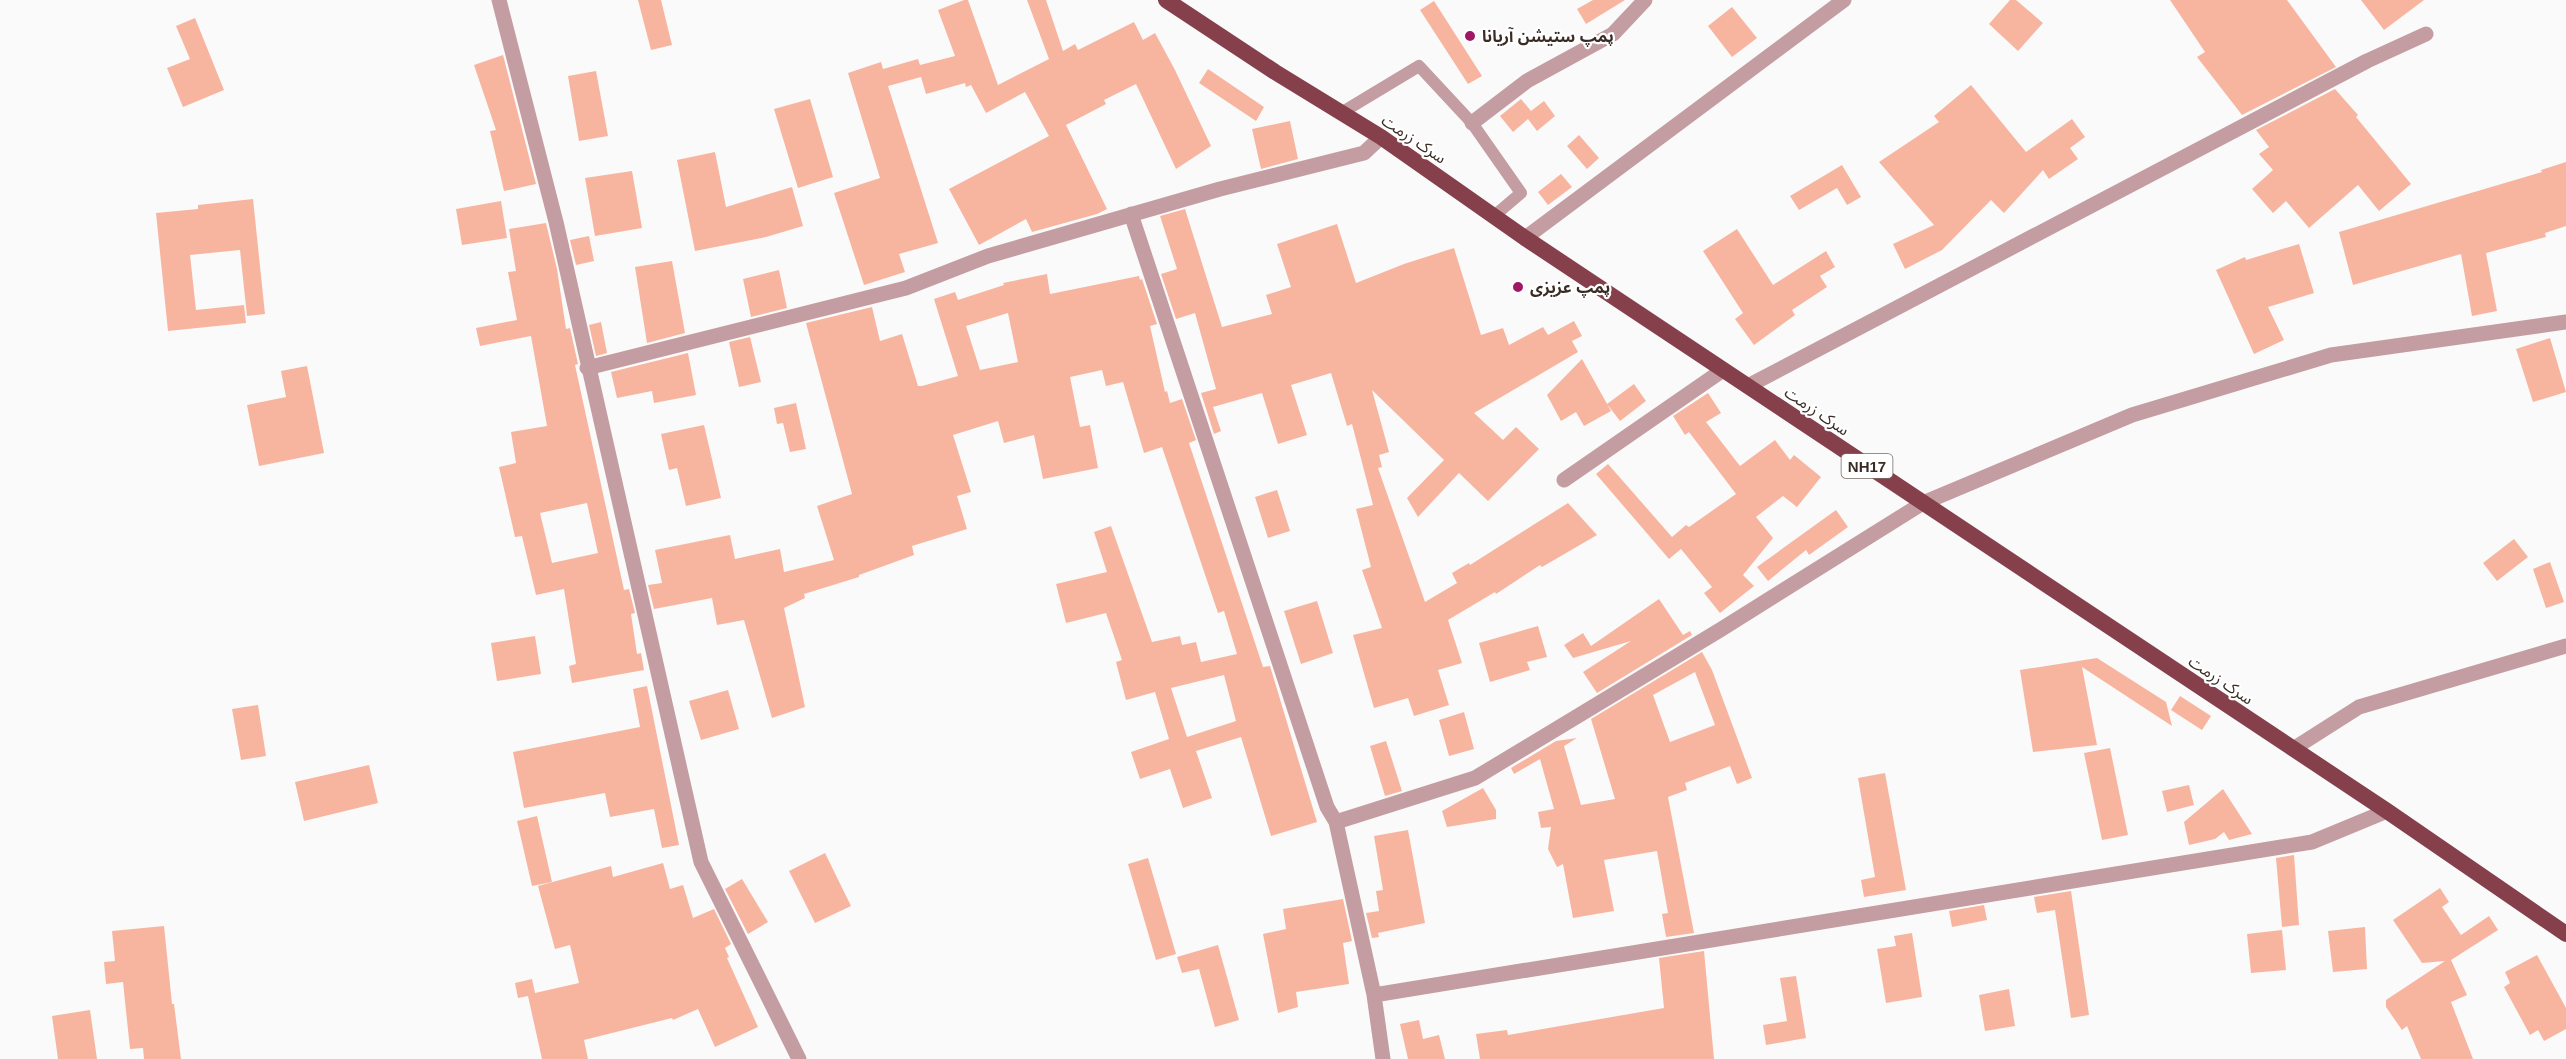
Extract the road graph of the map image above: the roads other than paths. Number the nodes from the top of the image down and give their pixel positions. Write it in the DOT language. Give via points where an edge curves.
graph roads {
  1 [pos="499,0"];
  2 [pos="1166,0"];
  3 [pos="1646,0"];
  4 [pos="1844,0"];
  5 [pos="2426,34"];
  6 [pos="1341,113"];
  7 [pos="1472,123"];
  8 [pos="1381,137"];
  9 [pos="1131,214"];
  10 [pos="1494,216"];
  11 [pos="1525,238"];
  12 [pos="2566,322"];
  13 [pos="587,368"];
  14 [pos="1723,370"];
  15 [pos="1748,386"];
  16 [pos="1564,480"];
  17 [pos="1923,503"];
  18 [pos="2566,646"];
  19 [pos="2294,749"];
  20 [pos="2386,811"];
  21 [pos="1336,822"];
  22 [pos="2566,934"];
  23 [pos="1374,995"];
  24 [pos="799,1059"];
  25 [pos="1383,1059"];
  1 -- 13 [label="street" via="556,222"];
  2 -- 6 [label="highway, سرک زرمت / NH17"];
  3 -- 7 [label="street" via="1613,34 1527,81"];
  4 -- 11 [label="street"];
  5 -- 15 [label="street"];
  6 -- 7 [label="lane" via="1419,66"];
  6 -- 8 [label="highway, سرک زرمت / NH17"];
  7 -- 10 [label="lane" via="1521,193"];
  8 -- 9 [label="street" via="1364,153"];
  8 -- 10 [label="highway, سرک زرمت / NH17"];
  9 -- 13 [label="street" via="987,256 906,288"];
  9 -- 21 [label="street" via="1327,807"];
  10 -- 11 [label="highway, سرک زرمت / NH17"];
  11 -- 14 [label="highway, سرک زرمت / NH17"];
  12 -- 17 [label="street" via="2331,355 2132,415"];
  13 -- 24 [label="street" via="701,862"];
  14 -- 15 [label="highway, سرک زرمت / NH17"];
  14 -- 16 [label="street"];
  15 -- 17 [label="highway, سرک زرمت / NH17"];
  17 -- 19 [label="highway, سرک زرمت / NH17"];
  17 -- 21 [label="street" via="1475,778"];
  18 -- 19 [label="street" via="2359,707"];
  19 -- 20 [label="highway, سرک زرمت / NH17"];
  20 -- 22 [label="highway, سرک زرمت / NH17"];
  20 -- 23 [label="street" via="2312,842"];
  21 -- 23 [label="street"];
  23 -- 25 [label="street"];
}
